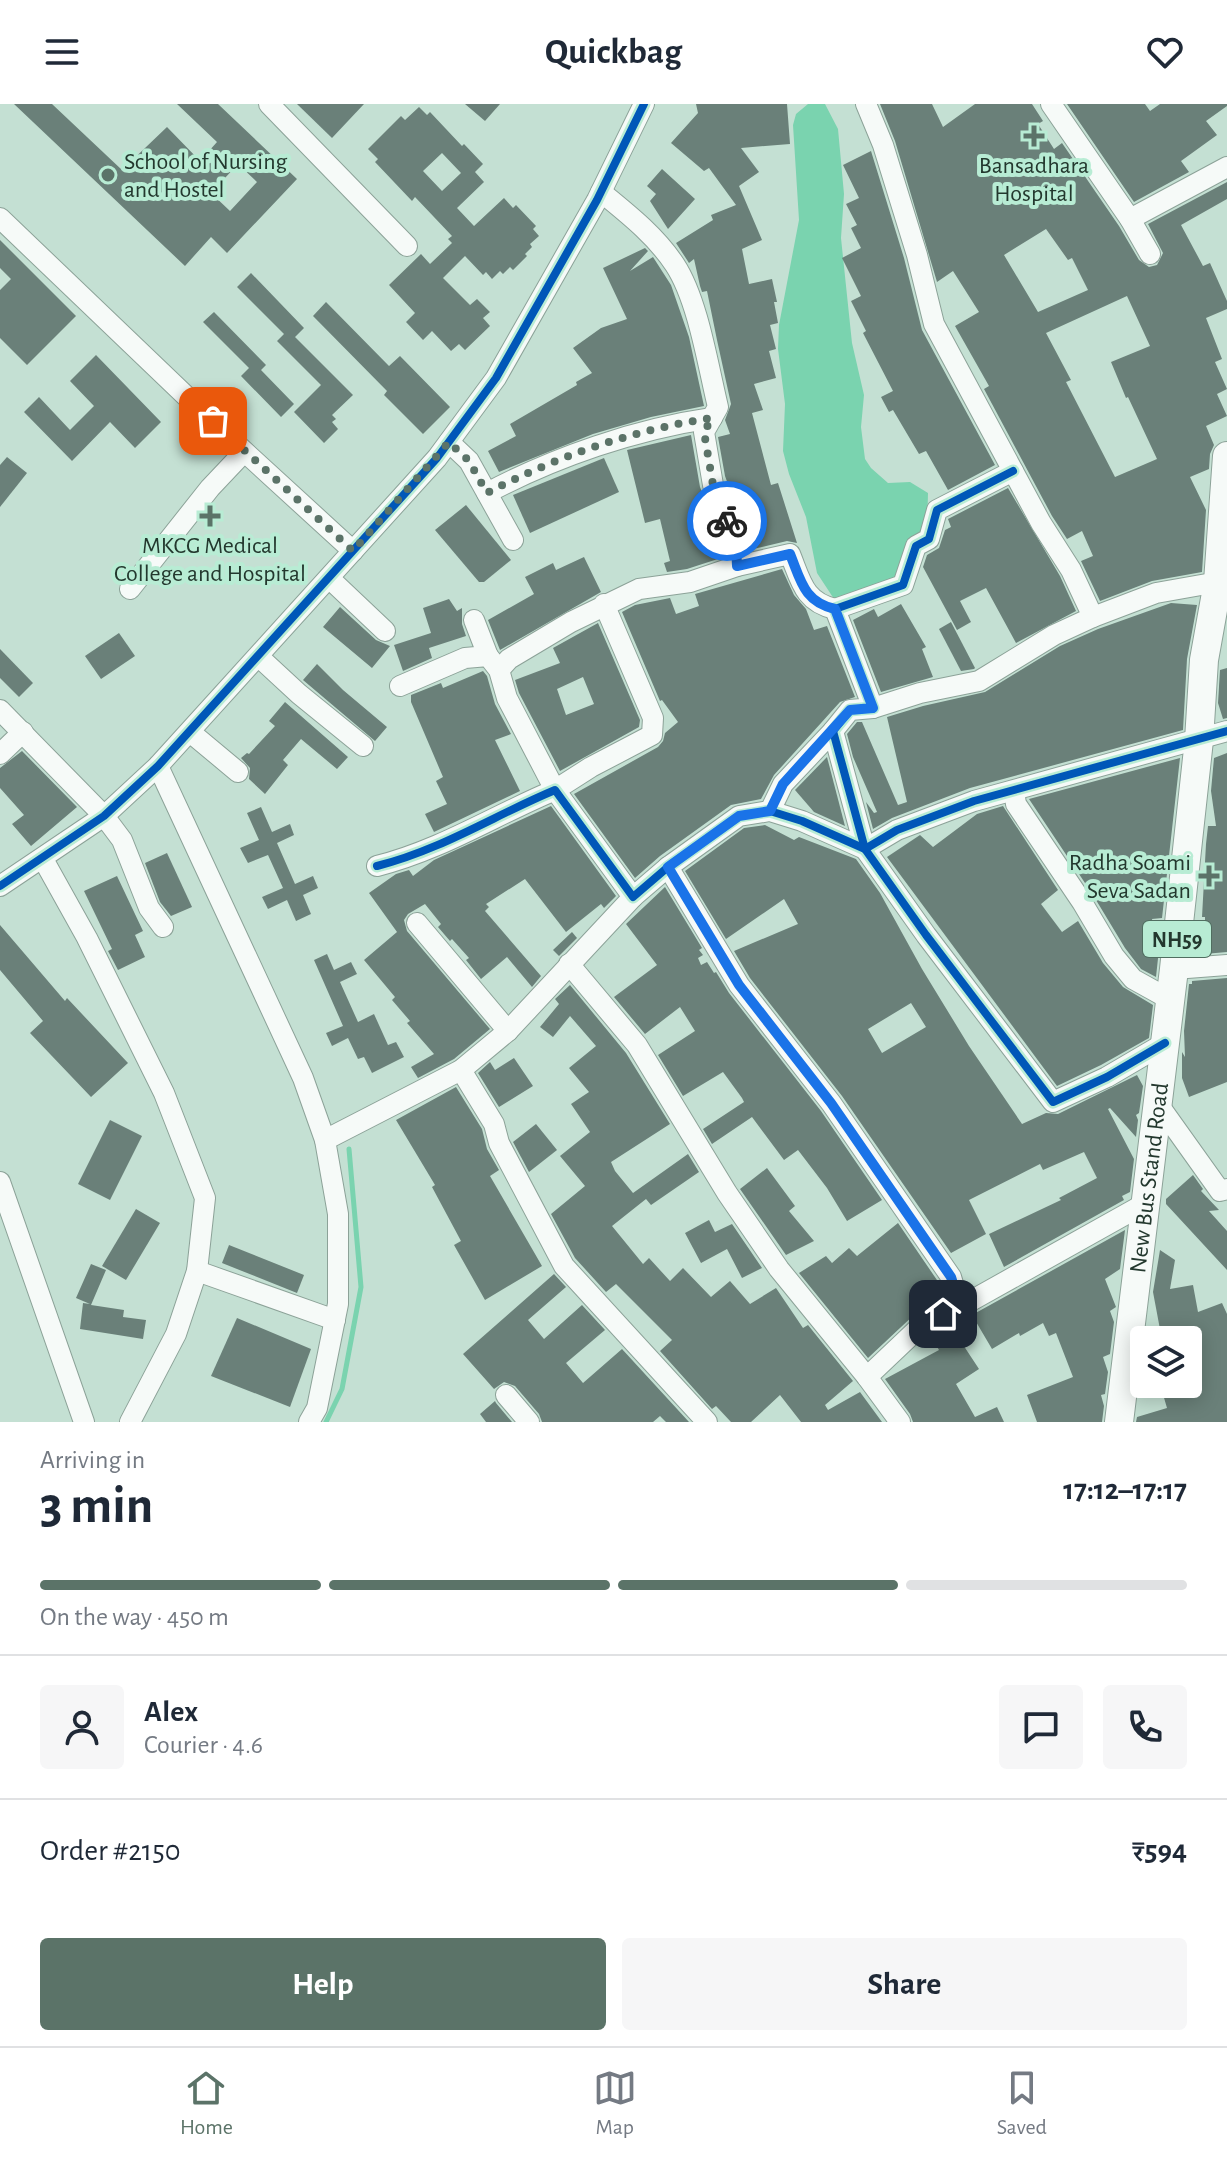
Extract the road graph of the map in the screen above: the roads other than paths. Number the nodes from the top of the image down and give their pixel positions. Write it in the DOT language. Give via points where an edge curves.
graph roads {
  1 [pos="269,104"];
  2 [pos="644,104"];
  3 [pos="866,104"];
  4 [pos="1051,104"];
  5 [pos="1227,167"];
  6 [pos="601,192"];
  7 [pos="0,218"];
  8 [pos="1130,219"];
  9 [pos="407,246"];
  10 [pos="1150,254"];
  11 [pos="712,418"];
  12 [pos="449,442"];
  13 [pos="244,452"];
  14 [pos="1227,456"];
  15 [pos="1013,471"];
  16 [pos="487,493"];
  17 [pos="513,540"];
  18 [pos="353,551"];
  19 [pos="737,566"];
  20 [pos="329,578"];
  21 [pos="1218,582"];
  22 [pos="130,589"];
  23 [pos="604,604"];
  24 [pos="835,609"];
  25 [pos="1093,617"];
  26 [pos="474,620"];
  27 [pos="385,631"];
  28 [pos="259,657"];
  29 [pos="493,663"];
  30 [pos="400,686"];
  31 [pos="873,708"];
  32 [pos="0,710"];
  33 [pos="833,731"];
  34 [pos="1227,731"];
  35 [pos="23,732"];
  36 [pos="190,732"];
  37 [pos="1199,740"];
  38 [pos="363,746"];
  39 [pos="0,754"];
  40 [pos="158,766"];
  41 [pos="238,772"];
  42 [pos="555,790"];
  43 [pos="1014,791"];
  44 [pos="770,811"];
  45 [pos="104,816"];
  46 [pos="865,849"];
  47 [pos="43,859"];
  48 [pos="377,866"];
  49 [pos="668,867"];
  50 [pos="0,886"];
  51 [pos="633,897"];
  52 [pos="417,923"];
  53 [pos="163,927"];
  54 [pos="569,964"];
  55 [pos="1227,965"];
  56 [pos="1174,969"];
  57 [pos="1169,999"];
  58 [pos="508,1031"];
  59 [pos="1165,1043"];
  60 [pos="461,1070"];
  61 [pos="1158,1104"];
  62 [pos="325,1140"];
  63 [pos="0,1182"];
  64 [pos="1227,1189"];
  65 [pos="1146,1203"];
  66 [pos="197,1271"];
  67 [pos="960,1307"];
  68 [pos="335,1320"];
  69 [pos="867,1377"];
  70 [pos="506,1395"];
  71 [pos="84,1422"];
  72 [pos="130,1422"];
  73 [pos="309,1422"];
  74 [pos="529,1422"];
  75 [pos="707,1422"];
  76 [pos="900,1422"];
  77 [pos="1119,1422"];
  1 -- 9 [label="street"];
  2 -- 6 [label="street"];
  3 -- 15 [label="street" via="917,255 934,324"];
  4 -- 8 [label="street"];
  5 -- 8 [label="street"];
  6 -- 11 [label="street" via="659,243 677,268 694,311 718,407"];
  6 -- 12 [label="street" via="496,378"];
  7 -- 13 [label="street"];
  8 -- 10 [label="street"];
  11 -- 16 [label="street" via="655,428 536,468"];
  11 -- 19 [label="street" via="704,432 713,485 736,544"];
  12 -- 16 [label="street" via="469,461"];
  12 -- 18 [label="street"];
  13 -- 18 [label="street"];
  13 -- 22 [label="street"];
  14 -- 21 [label="highway, New Bus Stand Road / NH59"];
  15 -- 24 [label="street" via="937,510 929,539 916,546 903,585"];
  15 -- 25 [label="street"];
  16 -- 17 [label="street"];
  18 -- 20 [label="street"];
  19 -- 23 [label="street" via="690,582 639,589"];
  19 -- 24 [label="street" via="790,554 803,587 818,605"];
  20 -- 27 [label="street"];
  20 -- 28 [label="street"];
  21 -- 25 [label="street" via="1156,593"];
  21 -- 37 [label="highway, New Bus Stand Road / NH59" via="1204,660"];
  23 -- 29 [label="street"];
  23 -- 42 [label="street" via="653,718 652,735"];
  24 -- 31 [label="street"];
  25 -- 31 [label="street" via="979,681"];
  26 -- 29 [label="street"];
  28 -- 36 [label="street"];
  28 -- 38 [label="street"];
  29 -- 30 [label="street" via="465,658"];
  29 -- 42 [label="street"];
  31 -- 33 [label="street" via="850,710"];
  32 -- 35 [label="street"];
  33 -- 44 [label="street" via="783,784"];
  33 -- 46 [label="street"];
  34 -- 37 [label="street"];
  35 -- 39 [label="street"];
  35 -- 45 [label="street"];
  36 -- 40 [label="street"];
  36 -- 41 [label="street"];
  37 -- 43 [label="street"];
  37 -- 56 [label="highway, New Bus Stand Road / NH59"];
  40 -- 45 [label="street"];
  40 -- 62 [label="street" via="303,1078"];
  42 -- 48 [label="street" via="410,858"];
  42 -- 51 [label="street"];
  43 -- 46 [label="street" via="897,830"];
  43 -- 57 [label="street" via="1016,804 1114,956 1133,979"];
  44 -- 46 [label="street"];
  44 -- 49 [label="street" via="739,816"];
  45 -- 47 [label="street"];
  45 -- 53 [label="street" via="122,840 149,908"];
  46 -- 59 [label="street" via="1053,1102"];
  47 -- 50 [label="street"];
  47 -- 66 [label="street" via="164,1093 205,1198"];
  49 -- 51 [label="street"];
  49 -- 67 [label="street" via="739,985 831,1103 951,1277"];
  51 -- 54 [label="street"];
  52 -- 58 [label="street"];
  54 -- 58 [label="street"];
  54 -- 69 [label="street" via="637,1045 779,1269"];
  55 -- 56 [label="street"];
  56 -- 57 [label="highway, New Bus Stand Road / NH59"];
  57 -- 59 [label="highway, New Bus Stand Road / NH59"];
  58 -- 60 [label="street"];
  59 -- 61 [label="highway, New Bus Stand Road / NH59"];
  60 -- 62 [label="street"];
  60 -- 75 [label="street" via="494,1124 564,1266"];
  61 -- 64 [label="street" via="1220,1191"];
  61 -- 65 [label="highway, New Bus Stand Road / NH59"];
  62 -- 68 [label="street" via="338,1214"];
  63 -- 71 [label="street"];
  65 -- 67 [label="street"];
  65 -- 77 [label="highway, New Bus Stand Road / NH59"];
  66 -- 68 [label="street"];
  66 -- 72 [label="street" via="176,1334"];
  67 -- 69 [label="street" via="925,1322"];
  68 -- 73 [label="street" via="317,1408"];
  69 -- 76 [label="street"];
  70 -- 74 [label="street"];
}
